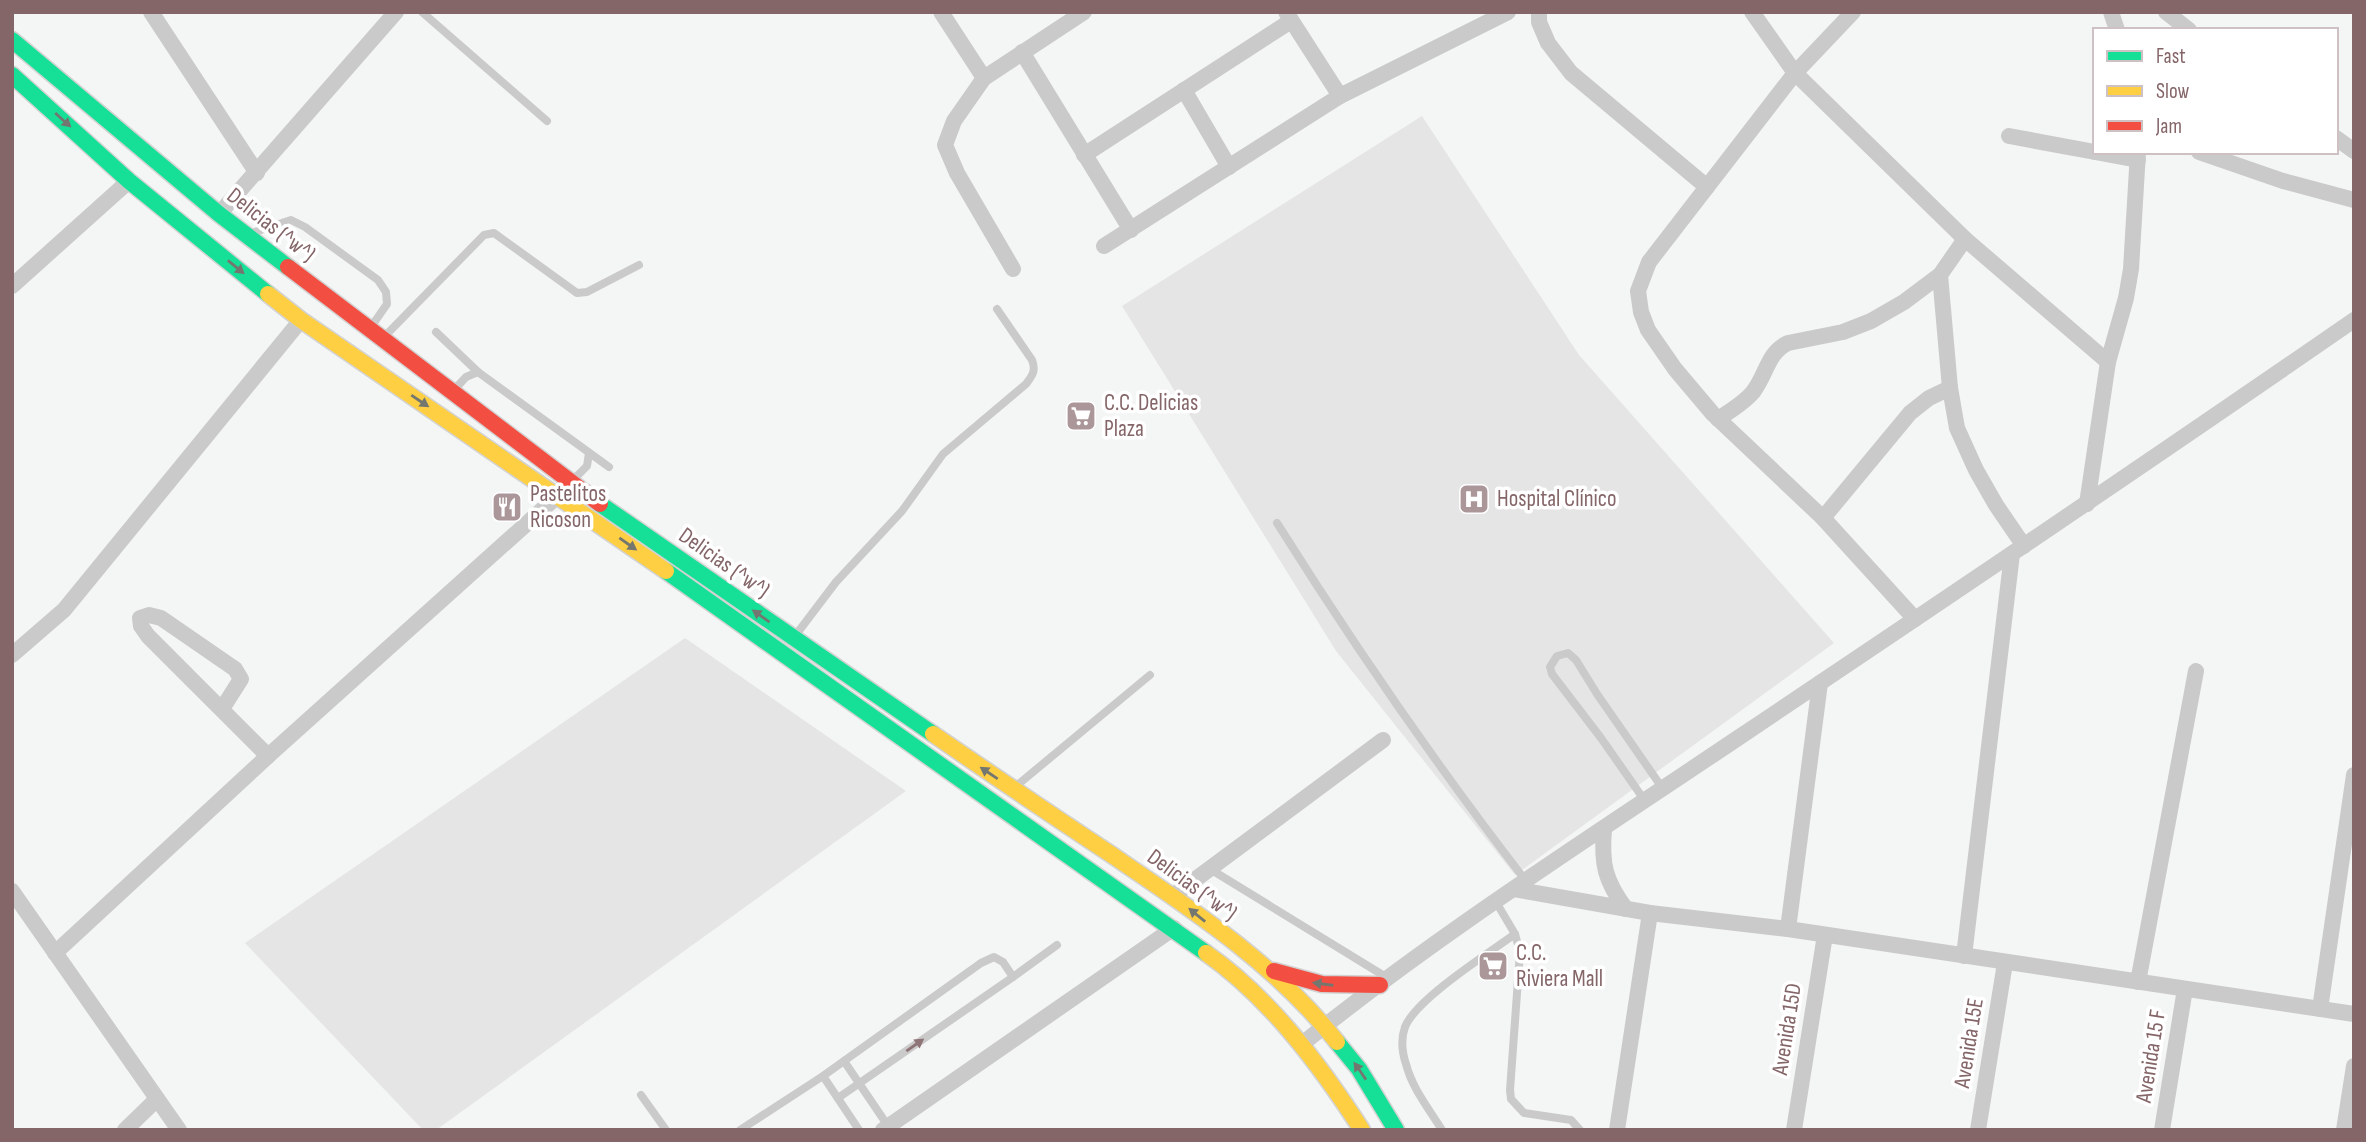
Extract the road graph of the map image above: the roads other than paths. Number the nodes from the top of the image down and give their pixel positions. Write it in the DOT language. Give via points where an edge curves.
graph roads {
  1 [pos="150,12"];
  2 [pos="396,12"];
  3 [pos="422,12"];
  4 [pos="941,12"];
  5 [pos="1084,12"];
  6 [pos="1508,12"];
  7 [pos="1539,12"];
  8 [pos="1752,12"];
  9 [pos="1853,12"];
  10 [pos="2166,12"];
  11 [pos="1289,16"];
  12 [pos="2186,28"];
  13 [pos="12,40"];
  14 [pos="1023,52"];
  15 [pos="1795,73"];
  16 [pos="12,75"];
  17 [pos="984,78"];
  18 [pos="1184,90"];
  19 [pos="1340,96"];
  20 [pos="547,121"];
  21 [pos="2009,136"];
  22 [pos="2338,139"];
  23 [pos="2354,151"];
  24 [pos="2093,152"];
  25 [pos="2116,154"];
  26 [pos="2205,154"];
  27 [pos="1084,155"];
  28 [pos="2138,156"];
  29 [pos="1229,167"];
  30 [pos="257,173"];
  31 [pos="129,181"];
  32 [pos="1707,187"];
  33 [pos="2354,200"];
  34 [pos="219,214"];
  35 [pos="1131,230"];
  36 [pos="246,235"];
  37 [pos="1965,239"];
  38 [pos="1104,246"];
  39 [pos="639,265"];
  40 [pos="1013,269"];
  41 [pos="1940,275"];
  42 [pos="12,286"];
  43 [pos="997,309"];
  44 [pos="301,320"];
  45 [pos="2354,320"];
  46 [pos="436,332"];
  47 [pos="376,334"];
  48 [pos="2108,362"];
  49 [pos="478,372"];
  50 [pos="1950,388"];
  51 [pos="452,392"];
  52 [pos="1718,419"];
  53 [pos="589,453"];
  54 [pos="609,467"];
  55 [pos="570,483"];
  56 [pos="558,495"];
  57 [pos="2087,503"];
  58 [pos="1823,518"];
  59 [pos="1277,523"];
  60 [pos="2018,550"];
  61 [pos="1915,619"];
  62 [pos="793,639"];
  63 [pos="12,655"];
  64 [pos="2196,671"];
  65 [pos="1150,675"];
  66 [pos="1820,683"];
  67 [pos="222,709"];
  68 [pos="1383,740"];
  69 [pos="268,756"];
  70 [pos="2354,775"];
  71 [pos="1013,789"];
  72 [pos="1663,789"];
  73 [pos="1645,801"];
  74 [pos="1604,829"];
  75 [pos="1210,869"];
  76 [pos="1520,885"];
  77 [pos="12,891"];
  78 [pos="1174,896"];
  79 [pos="1496,902"];
  80 [pos="1626,909"];
  81 [pos="1650,914"];
  82 [pos="1174,929"];
  83 [pos="1788,929"];
  84 [pos="1515,934"];
  85 [pos="1825,935"];
  86 [pos="1057,946"];
  87 [pos="54,953"];
  88 [pos="1964,956"];
  89 [pos="2005,963"];
  90 [pos="1268,969"];
  91 [pos="1013,977"];
  92 [pos="1384,982"];
  93 [pos="2138,982"];
  94 [pos="2185,989"];
  95 [pos="2320,1009"];
  96 [pos="2354,1014"];
  97 [pos="1325,1026"];
  98 [pos="1302,1045"];
  99 [pos="844,1061"];
  100 [pos="2354,1066"];
  101 [pos="823,1076"];
  102 [pos="859,1084"];
  103 [pos="641,1095"];
  104 [pos="838,1098"];
  105 [pos="157,1099"];
  106 [pos="885,1128"];
  107 [pos="125,1130"];
  108 [pos="179,1130"];
  109 [pos="666,1130"];
  110 [pos="740,1130"];
  111 [pos="859,1130"];
  112 [pos="1362,1130"];
  113 [pos="1396,1130"];
  114 [pos="1442,1130"];
  115 [pos="1580,1130"];
  116 [pos="1617,1130"];
  117 [pos="1794,1130"];
  118 [pos="1978,1130"];
  119 [pos="2162,1130"];
  120 [pos="2344,1130"];
  1 -- 30 [label="street"];
  2 -- 30 [label="street"];
  3 -- 20 [label="lane"];
  4 -- 17 [label="street"];
  5 -- 14 [label="street"];
  6 -- 19 [label="street"];
  7 -- 32 [label="street" via="1548,43 1571,73"];
  8 -- 15 [label="street"];
  9 -- 15 [label="street"];
  10 -- 12 [label="street"];
  11 -- 18 [label="street"];
  11 -- 19 [label="street"];
  13 -- 34 [label="main road, Delicias (^w^)"];
  14 -- 17 [label="street"];
  14 -- 27 [label="street"];
  15 -- 32 [label="street"];
  15 -- 37 [label="street"];
  16 -- 31 [label="main road, Delicias (^w^), one-way"];
  17 -- 40 [label="street" via="954,121 945,145"];
  18 -- 27 [label="street"];
  18 -- 29 [label="street"];
  19 -- 29 [label="street"];
  21 -- 24 [label="street"];
  22 -- 23 [label="street"];
  25 -- 28 [label="street"];
  26 -- 33 [label="street"];
  27 -- 35 [label="street"];
  28 -- 48 [label="street" via="2131,269"];
  29 -- 35 [label="street"];
  30 -- 34 [label="street"];
  31 -- 42 [label="street"];
  31 -- 44 [label="main road, Delicias (^w^), one-way"];
  32 -- 52 [label="street" via="1648,262 1638,291 1648,330"];
  34 -- 36 [label="main road, Delicias (^w^)"];
  35 -- 38 [label="street"];
  36 -- 47 [label="main road, Delicias (^w^)"];
  36 -- 47 [label="lane" via="291,220 379,280 387,304"];
  37 -- 41 [label="street"];
  37 -- 48 [label="street"];
  39 -- 47 [label="lane" via="577,293 494,233 484,235"];
  41 -- 50 [label="street"];
  41 -- 52 [label="street" via="1871,321 1781,346 1752,392"];
  43 -- 62 [label="lane" via="1032,360 1032,375 943,454 902,511 836,582"];
  44 -- 56 [label="main road, Delicias (^w^), one-way"];
  44 -- 63 [label="street" via="64,610"];
  45 -- 57 [label="street"];
  46 -- 49 [label="lane"];
  47 -- 51 [label="main road, Delicias (^w^)"];
  48 -- 57 [label="street"];
  49 -- 51 [label="lane"];
  49 -- 53 [label="lane"];
  50 -- 58 [label="street" via="1910,413"];
  50 -- 60 [label="street" via="1964,444"];
  51 -- 55 [label="main road, Delicias (^w^)"];
  52 -- 58 [label="street"];
  53 -- 54 [label="lane"];
  53 -- 55 [label="lane" via="587,466"];
  55 -- 56 [label="street"];
  62 -- 55 [label="main road, Delicias (^w^), one-way"];
  56 -- 69 [label="street"];
  56 -- 82 [label="main road, Delicias (^w^), one-way"];
  57 -- 60 [label="street"];
  58 -- 61 [label="street"];
  59 -- 76 [label="lane"];
  60 -- 61 [label="street"];
  60 -- 88 [label="street"];
  61 -- 66 [label="street"];
  71 -- 62 [label="main road, Delicias (^w^), one-way"];
  64 -- 93 [label="street"];
  65 -- 71 [label="lane"];
  66 -- 72 [label="street"];
  66 -- 83 [label="street"];
  67 -- 67 [label="street" via="148,636 140,618 161,618 235,669 241,679"];
  67 -- 69 [label="street"];
  68 -- 75 [label="street"];
  69 -- 87 [label="street"];
  70 -- 95 [label="street"];
  71 -- 78 [label="main road, Delicias (^w^)"];
  72 -- 73 [label="street"];
  72 -- 73 [label="lane" via="1576,660 1568,653 1557,656 1550,667 1552,674"];
  73 -- 74 [label="street"];
  74 -- 76 [label="street"];
  74 -- 80 [label="street" via="1605,871"];
  75 -- 78 [label="street"];
  75 -- 92 [label="lane"];
  76 -- 79 [label="street"];
  76 -- 80 [label="street"];
  77 -- 87 [label="street"];
  90 -- 78 [label="main road, Delicias (^w^), one-way"];
  79 -- 84 [label="lane"];
  79 -- 92 [label="street"];
  80 -- 81 [label="street"];
  81 -- 83 [label="street"];
  81 -- 116 [label="street"];
  82 -- 98 [label="main road, Delicias (^w^)" via="1246,986"];
  82 -- 106 [label="street"];
  83 -- 85 [label="street"];
  84 -- 114 [label="lane" via="1420,1005 1404,1029 1402,1046 1413,1083"];
  84 -- 115 [label="lane" via="1520,952 1511,1099 1530,1116 1571,1121"];
  85 -- 88 [label="street"];
  85 -- 117 [label="street, Avenida 15D"];
  86 -- 91 [label="lane"];
  87 -- 105 [label="street"];
  88 -- 89 [label="street"];
  89 -- 93 [label="street"];
  89 -- 118 [label="street, Avenida 15E"];
  92 -- 90 [label="main road, one-way" via="1322,984"];
  90 -- 97 [label="main road, Delicias (^w^)"];
  91 -- 99 [label="lane" via="999,959 988,959"];
  102 -- 91 [label="lane, one-way"];
  92 -- 97 [label="street"];
  93 -- 94 [label="street"];
  94 -- 95 [label="street"];
  94 -- 119 [label="street, Avenida 15 F"];
  95 -- 96 [label="street"];
  97 -- 98 [label="street"];
  113 -- 97 [label="main road, Delicias (^w^), one-way" via="1359,1069"];
  98 -- 112 [label="main road, Delicias (^w^)"];
  99 -- 101 [label="lane"];
  99 -- 102 [label="lane"];
  100 -- 120 [label="street"];
  101 -- 104 [label="lane"];
  101 -- 110 [label="lane"];
  102 -- 104 [label="lane"];
  102 -- 106 [label="lane"];
  103 -- 109 [label="lane"];
  104 -- 111 [label="lane"];
  105 -- 107 [label="street"];
  105 -- 108 [label="street"];
}
